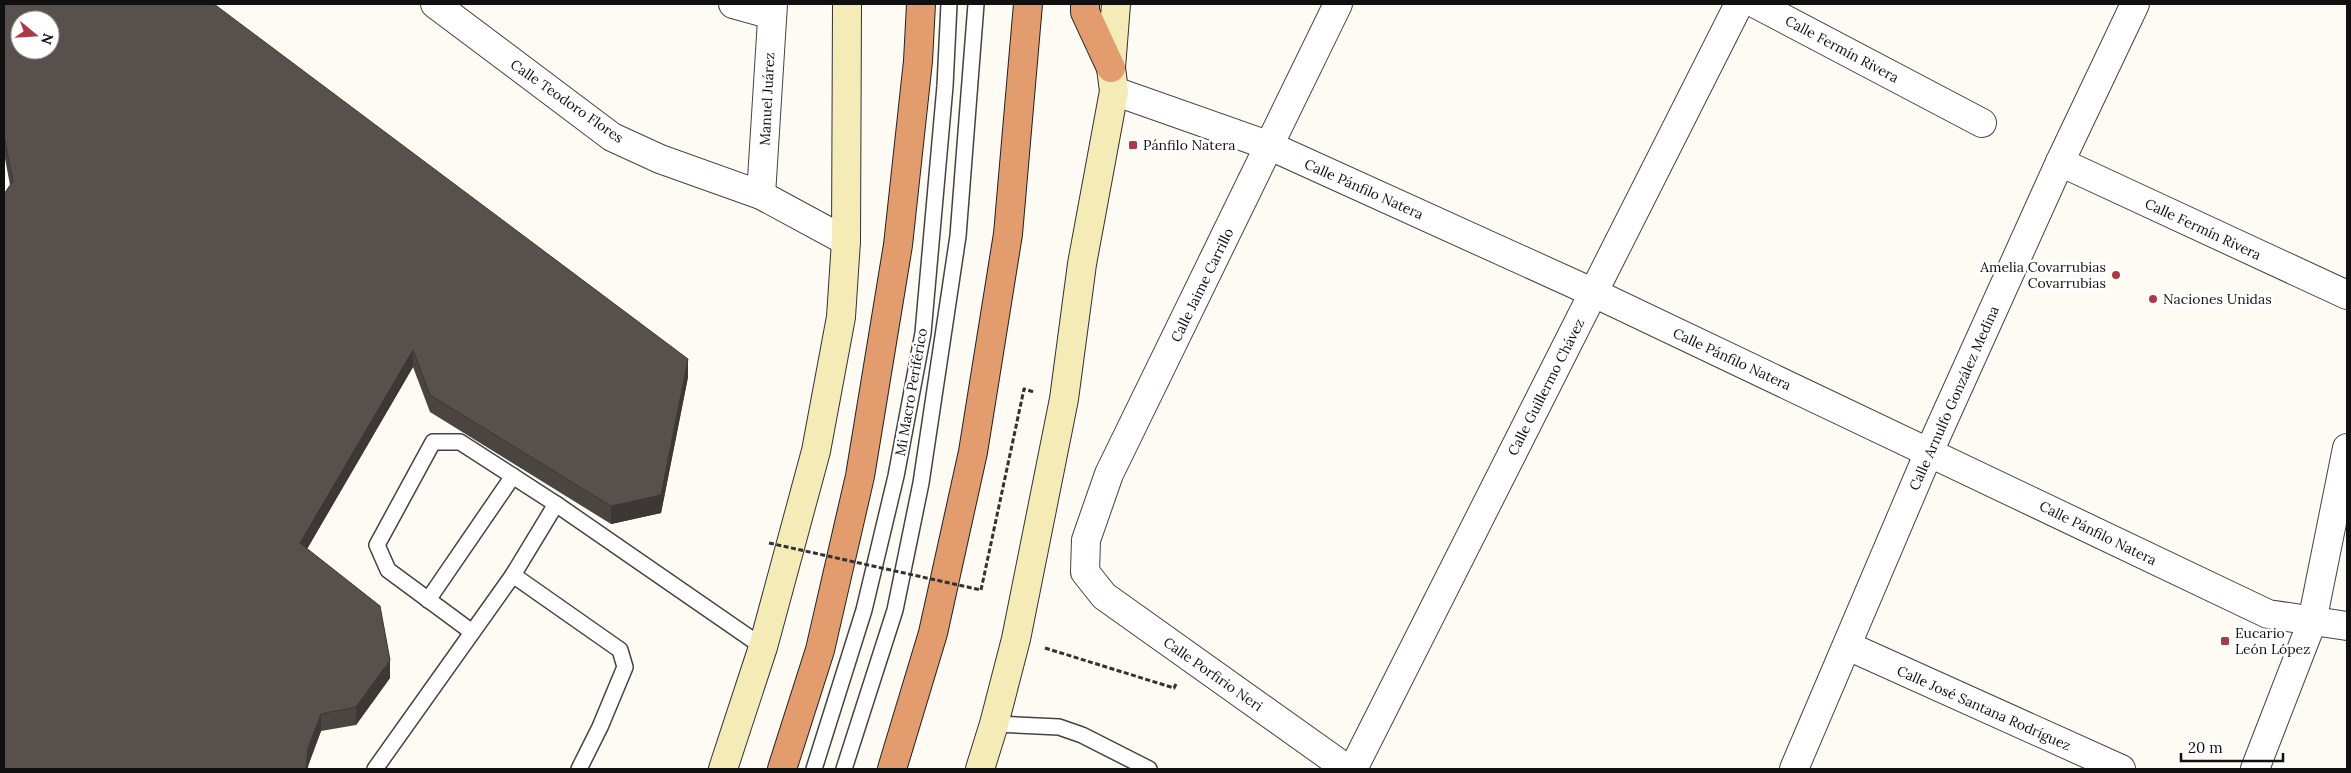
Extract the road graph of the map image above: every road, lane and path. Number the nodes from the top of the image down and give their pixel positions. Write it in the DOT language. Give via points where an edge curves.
graph roads {
  1 [pos="434,4"];
  2 [pos="733,4"];
  3 [pos="847,4"];
  4 [pos="921,4"];
  5 [pos="949,4"];
  6 [pos="976,4"];
  7 [pos="1028,4"];
  8 [pos="1085,4"];
  9 [pos="1116,4"];
  10 [pos="1338,4"];
  11 [pos="1739,4"];
  12 [pos="1756,4"];
  13 [pos="2134,4"];
  14 [pos="772,10"];
  15 [pos="1112,80"];
  16 [pos="1982,123"];
  17 [pos="1270,146"];
  18 [pos="2060,162"];
  19 [pos="761,195"];
  20 [pos="846,241"];
  21 [pos="1594,293"];
  22 [pos="2347,295"];
  23 [pos="1064,398"];
  24 [pos="2347,448"];
  25 [pos="1929,452"];
  26 [pos="513,476"];
  27 [pos="556,504"];
  28 [pos="769,543"];
  29 [pos="1085,572"];
  30 [pos="513,575"];
  31 [pos="428,600"];
  32 [pos="2312,622"];
  33 [pos="2347,626"];
  34 [pos="472,632"];
  35 [pos="1016,639"];
  36 [pos="1848,646"];
  37 [pos="763,647"];
  38 [pos="1174,688"];
  39 [pos="994,724"];
  40 [pos="375,769"];
  41 [pos="579,769"];
  42 [pos="723,769"];
  43 [pos="782,769"];
  44 [pos="814,769"];
  45 [pos="844,769"];
  46 [pos="892,769"];
  47 [pos="980,769"];
  48 [pos="1149,769"];
  49 [pos="1347,769"];
  50 [pos="1353,769"];
  51 [pos="1794,769"];
  52 [pos="2121,769"];
  53 [pos="2255,769"];
  1 -- 19 [label="street, Calle Teodoro Flores" via="612,136 660,159"];
  2 -- 14 [label="street"];
  3 -- 20 [label="street"];
  4 -- 43 [label="highway" via="898,245 860,476 820,650"];
  5 -- 44 [label="lane, Mi Macro Periférico" via="923,333 896,476 864,610"];
  6 -- 45 [label="lane, Mi Macro Periférico" via="958,236 921,483 895,610"];
  7 -- 46 [label="highway" via="1008,234 972,452 933,633"];
  8 -- 15 [label="highway" via="1085,12"];
  9 -- 15 [label="street"];
  10 -- 17 [label="street, Calle Jaime Carrillo"];
  11 -- 21 [label="street, Calle Guillermo Chávez"];
  12 -- 16 [label="street, Calle Fermín Rivera"];
  13 -- 18 [label="street, Calle Arnulfo González Medina"];
  14 -- 19 [label="street, Manuel Juárez"];
  15 -- 17 [label="street, Calle Pánfilo Natera"];
  15 -- 23 [label="street"];
  17 -- 21 [label="street, Calle Pánfilo Natera"];
  17 -- 29 [label="street, Calle Jaime Carrillo" via="1109,474 1086,540"];
  18 -- 22 [label="street, Calle Fermín Rivera"];
  18 -- 25 [label="street, Calle Arnulfo González Medina"];
  19 -- 20 [label="street, Calle Teodoro Flores"];
  20 -- 37 [label="street" via="841,317 816,451"];
  21 -- 25 [label="street, Calle Pánfilo Natera"];
  21 -- 50 [label="street, Calle Guillermo Chávez"];
  23 -- 28 [label="path, bridge" via="1024,389 981,590"];
  23 -- 35 [label="street"];
  24 -- 32 [label="street"];
  25 -- 32 [label="street, Calle Pánfilo Natera" via="2268,614"];
  25 -- 36 [label="street, Calle Arnulfo González Medina"];
  26 -- 27 [label="lane"];
  26 -- 31 [label="lane"];
  26 -- 31 [label="lane" via="460,442 433,442 376,544 388,570"];
  27 -- 30 [label="lane"];
  27 -- 37 [label="lane"];
  29 -- 49 [label="street, Calle Porfirio Neri" via="1104,596"];
  30 -- 34 [label="lane"];
  30 -- 41 [label="lane" via="620,650 625,667"];
  31 -- 34 [label="lane"];
  32 -- 33 [label="street, Calle Pánfilo Natera"];
  32 -- 53 [label="street"];
  34 -- 40 [label="lane"];
  35 -- 38 [label="path"];
  35 -- 39 [label="street"];
  36 -- 51 [label="street, Calle Arnulfo González Medina"];
  36 -- 52 [label="street, Calle José Santana Rodríguez"];
  37 -- 42 [label="street"];
  39 -- 47 [label="street"];
  39 -- 48 [label="lane" via="1059,727"];
}
